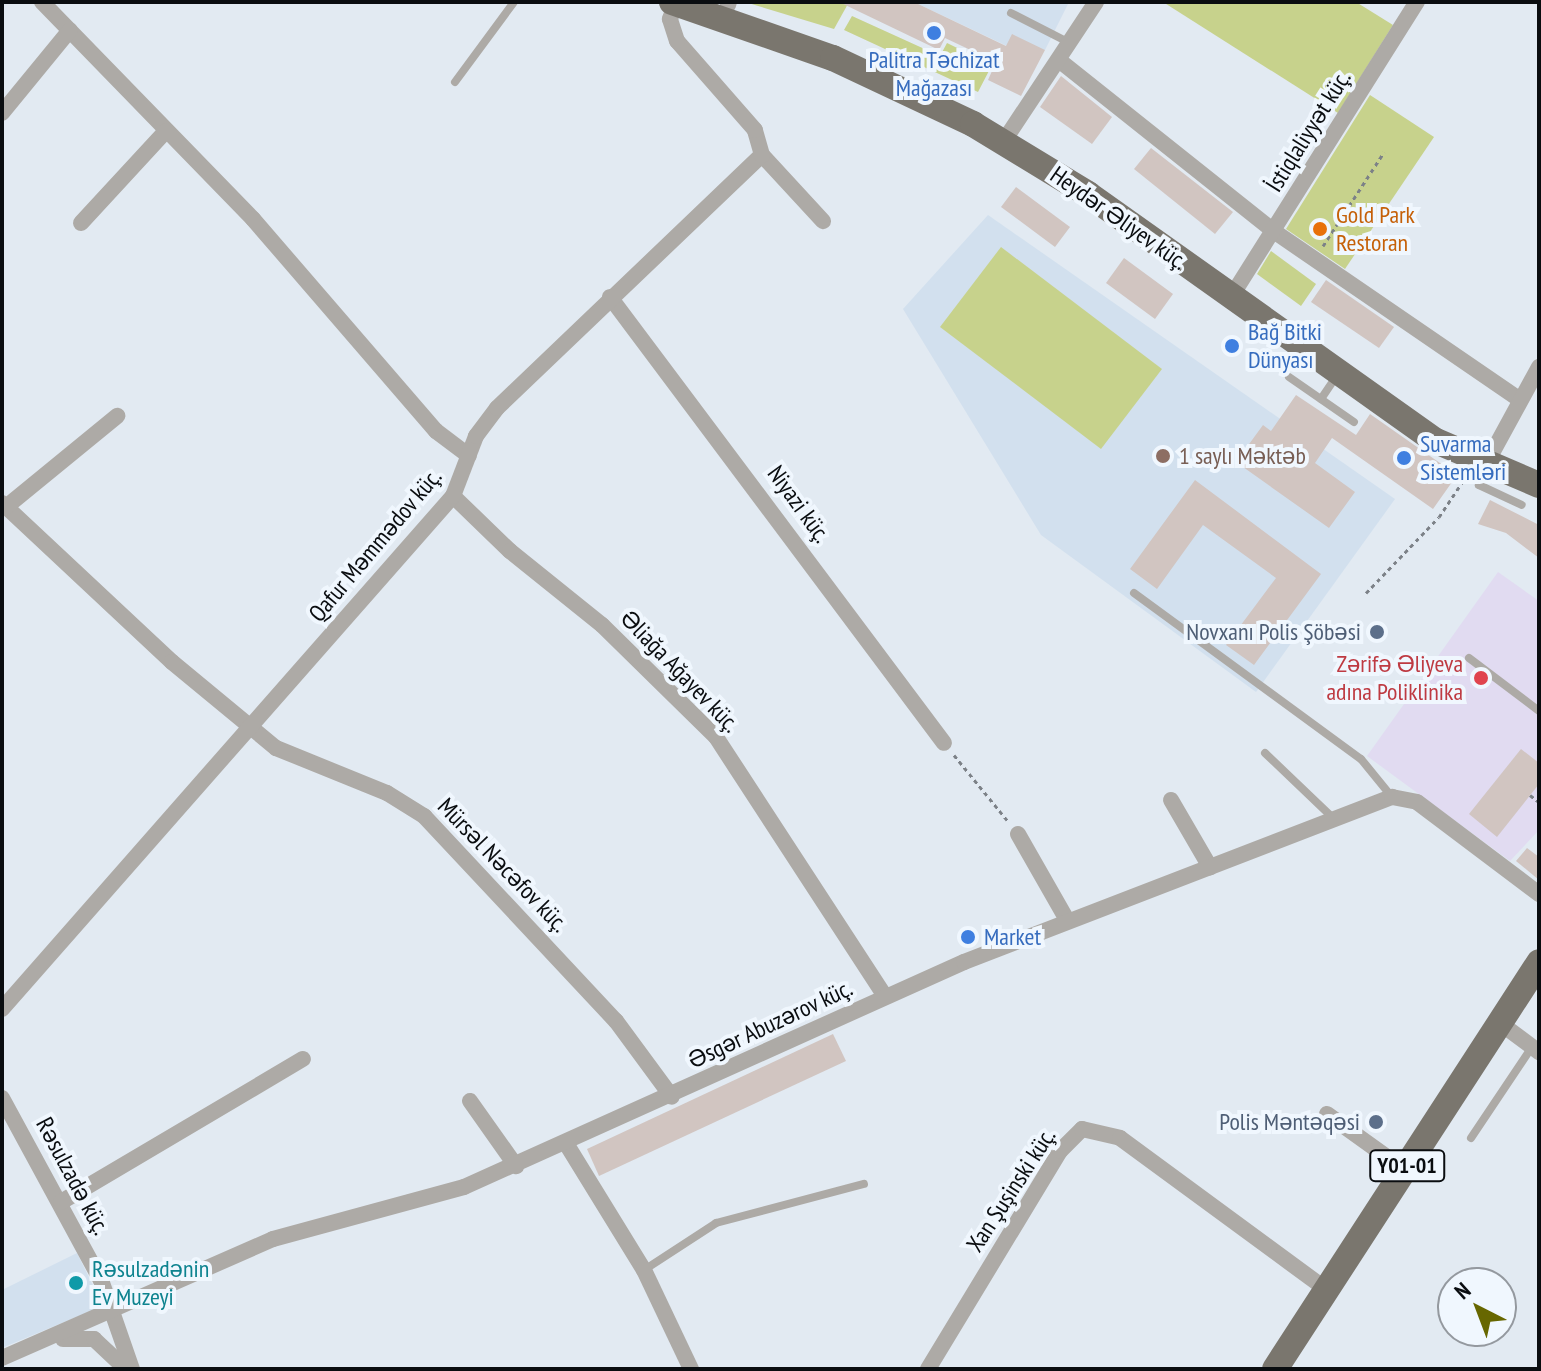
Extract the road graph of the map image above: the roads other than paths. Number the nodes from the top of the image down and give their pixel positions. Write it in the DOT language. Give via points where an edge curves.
graph roads {
  1 [pos="42,2"];
  2 [pos="514,2"];
  3 [pos="675,2"];
  4 [pos="1096,2"];
  5 [pos="1417,2"];
  6 [pos="725,3"];
  7 [pos="1011,13"];
  8 [pos="70,30"];
  9 [pos="1070,44"];
  10 [pos="1060,61"];
  11 [pos="455,82"];
  12 [pos="2,113"];
  13 [pos="166,131"];
  14 [pos="1008,135"];
  15 [pos="762,155"];
  16 [pos="823,221"];
  17 [pos="81,223"];
  18 [pos="1275,232"];
  19 [pos="1235,291"];
  20 [pos="610,297"];
  21 [pos="1539,367"];
  22 [pos="1338,373"];
  23 [pos="1289,377"];
  24 [pos="1321,399"];
  25 [pos="1520,400"];
  26 [pos="117,416"];
  27 [pos="1354,422"];
  28 [pos="469,456"];
  29 [pos="1484,460"];
  30 [pos="1539,468"];
  31 [pos="1539,485"];
  32 [pos="453,496"];
  33 [pos="4,505"];
  34 [pos="1522,505"];
  35 [pos="1134,593"];
  36 [pos="1469,658"];
  37 [pos="1539,711"];
  38 [pos="251,727"];
  39 [pos="944,743"];
  40 [pos="1265,753"];
  41 [pos="1392,797"];
  42 [pos="1171,800"];
  43 [pos="1337,822"];
  44 [pos="1018,834"];
  45 [pos="1210,867"];
  46 [pos="1539,894"];
  47 [pos="1067,920"];
  48 [pos="1539,962"];
  49 [pos="885,996"];
  50 [pos="2,1009"];
  51 [pos="1500,1023"];
  52 [pos="1536,1049"];
  53 [pos="303,1059"];
  54 [pos="672,1097"];
  55 [pos="2,1098"];
  56 [pos="470,1101"];
  57 [pos="1327,1114"];
  58 [pos="1471,1138"];
  59 [pos="567,1145"];
  60 [pos="516,1166"];
  61 [pos="1405,1170"];
  62 [pos="864,1184"];
  63 [pos="61,1202"];
  64 [pos="644,1270"];
  65 [pos="1327,1290"];
  66 [pos="114,1312"];
  67 [pos="46,1342"];
  68 [pos="2,1358"];
  69 [pos="126,1369"];
  70 [pos="132,1369"];
  71 [pos="691,1369"];
  72 [pos="928,1369"];
  73 [pos="1275,1369"];
  1 -- 8 [label="street"];
  2 -- 11 [label="lane"];
  3 -- 14 [label="main road, Heydər Əliyev küç." via="833,58"];
  3 -- 15 [label="street" via="670,19 677,41 755,130"];
  4 -- 9 [label="street"];
  5 -- 18 [label="street, İstiqlaliyyət küç."];
  6 -- 14 [label="main road, Heydər Əliyev küç." via="894,69"];
  7 -- 9 [label="lane"];
  8 -- 12 [label="street"];
  8 -- 13 [label="street"];
  9 -- 10 [label="street"];
  10 -- 14 [label="street"];
  10 -- 18 [label="street"];
  13 -- 17 [label="street"];
  13 -- 28 [label="street" via="253,219 436,431"];
  14 -- 19 [label="main road, Heydər Əliyev küç."];
  15 -- 16 [label="street"];
  15 -- 20 [label="street, Qafur Məmmədov küç."];
  18 -- 19 [label="street, İstiqlaliyyət küç."];
  18 -- 25 [label="street"];
  19 -- 22 [label="main road, Heydər Əliyev küç."];
  19 -- 29 [label="main road, Heydər Əliyev küç."];
  20 -- 28 [label="street, Qafur Məmmədov küç." via="497,408"];
  20 -- 39 [label="street, Niyazi küç."];
  21 -- 25 [label="street"];
  22 -- 24 [label="lane"];
  22 -- 29 [label="main road, Heydər Əliyev küç."];
  23 -- 24 [label="lane"];
  24 -- 27 [label="lane"];
  25 -- 29 [label="street"];
  26 -- 33 [label="street"];
  28 -- 32 [label="street, Qafur Məmmədov küç."];
  29 -- 30 [label="main road, Heydər Əliyev küç."];
  29 -- 31 [label="main road, Heydər Əliyev küç."];
  29 -- 34 [label="lane" via="1479,485"];
  32 -- 38 [label="street, Qafur Məmmədov küç."];
  32 -- 49 [label="street, Əliağa Ağayev küç." via="510,551 602,625 716,737"];
  33 -- 38 [label="street, Mürsəl Nəcəfov küç."];
  35 -- 41 [label="lane" via="1361,759"];
  36 -- 37 [label="lane"];
  38 -- 50 [label="street, Qafur Məmmədov küç."];
  38 -- 54 [label="street, Mürsəl Nəcəfov küç." via="296,759 387,793 424,816 616,1021"];
  40 -- 43 [label="lane"];
  41 -- 43 [label="street, Əsgər Abuzərov küç."];
  41 -- 46 [label="street" via="1417,802"];
  42 -- 45 [label="street"];
  43 -- 45 [label="street, Əsgər Abuzərov küç."];
  44 -- 47 [label="street"];
  45 -- 47 [label="street, Əsgər Abuzərov küç."];
  47 -- 49 [label="street, Əsgər Abuzərov küç."];
  48 -- 51 [label="main road, Y01-01"];
  49 -- 54 [label="street, Əsgər Abuzərov küç."];
  51 -- 52 [label="street"];
  51 -- 61 [label="main road, Y01-01"];
  52 -- 58 [label="lane"];
  53 -- 63 [label="street"];
  54 -- 59 [label="street, Əsgər Abuzərov küç."];
  55 -- 63 [label="street, Rəsulzadə küç."];
  56 -- 60 [label="street"];
  57 -- 61 [label="street"];
  59 -- 60 [label="street, Əsgər Abuzərov küç."];
  59 -- 64 [label="street"];
  60 -- 66 [label="street, Əsgər Abuzərov küç." via="429,1198 273,1239"];
  61 -- 65 [label="main road, Y01-01"];
  62 -- 64 [label="lane" via="716,1223"];
  63 -- 66 [label="street, Rəsulzadə küç."];
  64 -- 71 [label="street"];
  65 -- 72 [label="street, Xan Şuşinski küç." via="1120,1138 1082,1129 1060,1151"];
  65 -- 73 [label="main road, Y01-01"];
  66 -- 67 [label="street, Əsgər Abuzərov küç."];
  66 -- 70 [label="street, Rəsulzadə küç."];
  67 -- 68 [label="street, Əsgər Abuzərov küç."];
  67 -- 69 [label="street" via="94,1339"];
}
